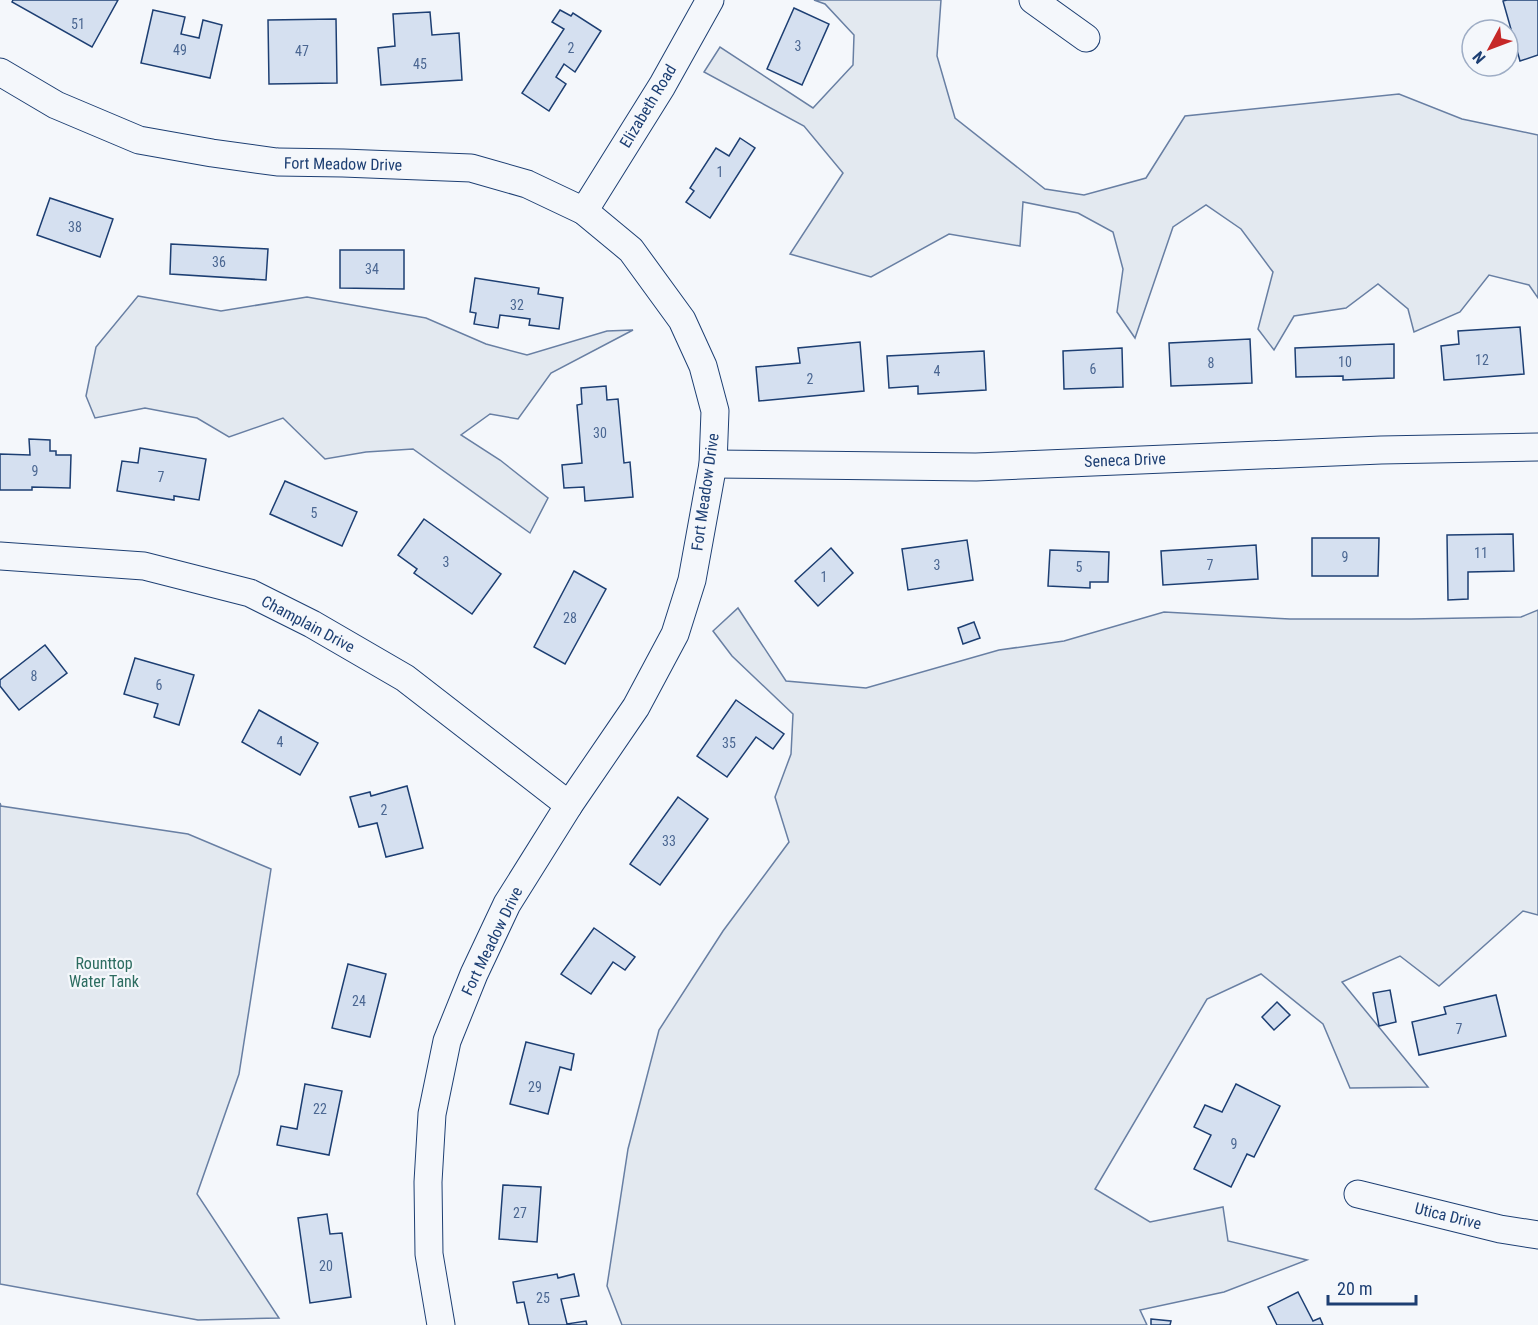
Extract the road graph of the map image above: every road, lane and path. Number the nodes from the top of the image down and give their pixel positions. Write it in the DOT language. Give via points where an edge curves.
graph roads {
  1 [pos="710,0"];
  2 [pos="1033,0"];
  3 [pos="1086,38"];
  4 [pos="0,72"];
  5 [pos="584,211"];
  6 [pos="1538,447"];
  7 [pos="713,464"];
  8 [pos="0,556"];
  9 [pos="569,805"];
  10 [pos="1358,1194"];
  11 [pos="1538,1235"];
  12 [pos="441,1325"];
  1 -- 5 [label="street, Elizabeth Road"];
  2 -- 3 [label="street"];
  4 -- 5 [label="street, Fort Meadow Drive" via="56,105 139,140 277,162 471,168 527,184"];
  5 -- 7 [label="street, Fort Meadow Drive" via="631,250 682,320 703,366 715,411"];
  6 -- 7 [label="street, Seneca Drive" via="976,466"];
  7 -- 9 [label="street, Fort Meadow Drive" via="692,580 675,634 636,707"];
  8 -- 9 [label="street, Champlain Drive" via="144,566 250,593 405,678"];
  9 -- 12 [label="street, Fort Meadow Drive" via="507,904 447,1041 432,1114 428,1182 429,1254"];
  10 -- 11 [label="street, Utica Drive"];
}
